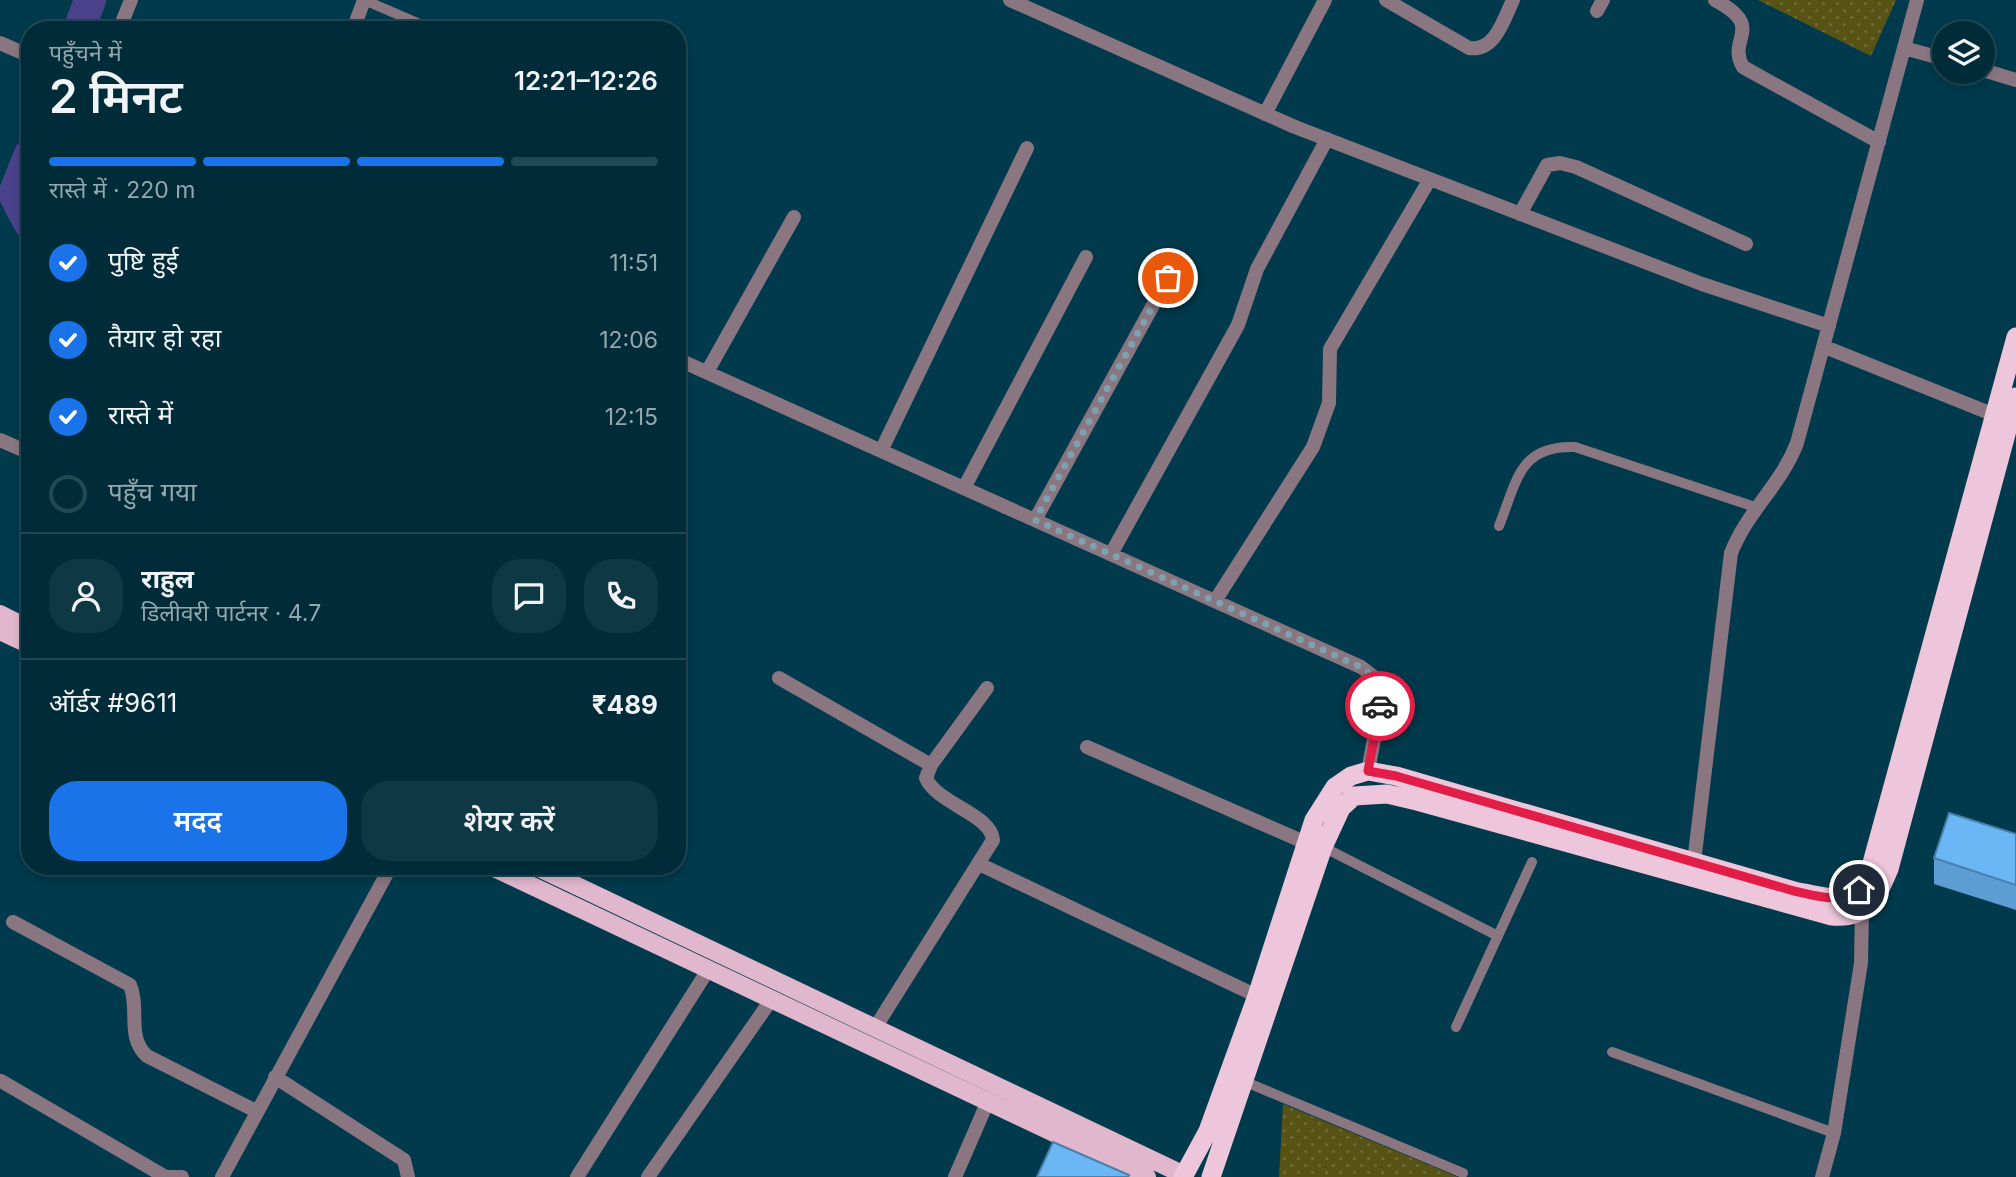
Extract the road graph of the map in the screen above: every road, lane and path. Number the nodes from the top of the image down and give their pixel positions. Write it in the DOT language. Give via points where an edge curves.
graph roads {
  1 [pos="131,0"];
  2 [pos="364,0"];
  3 [pos="1010,0"];
  4 [pos="1325,0"];
  5 [pos="1386,0"];
  6 [pos="1513,0"];
  7 [pos="1715,0"];
  8 [pos="1917,0"];
  9 [pos="123,21"];
  10 [pos="356,21"];
  11 [pos="413,21"];
  12 [pos="2,48"];
  13 [pos="1904,48"];
  14 [pos="21,54"];
  15 [pos="1932,56"];
  16 [pos="1995,74"];
  17 [pos="2016,80"];
  18 [pos="1265,114"];
  19 [pos="1327,139"];
  20 [pos="1879,142"];
  21 [pos="1027,148"];
  22 [pos="1430,179"];
  23 [pos="1520,214"];
  24 [pos="794,217"];
  25 [pos="1746,244"];
  26 [pos="1086,257"];
  27 [pos="1168,278"];
  28 [pos="1829,326"];
  29 [pos="2016,337"];
  30 [pos="1825,346"];
  31 [pos="686,363"];
  32 [pos="707,372"];
  33 [pos="2016,397"];
  34 [pos="2007,420"];
  35 [pos="0,440"];
  36 [pos="21,449"];
  37 [pos="881,451"];
  38 [pos="964,488"];
  39 [pos="1755,507"];
  40 [pos="1035,520"];
  41 [pos="1499,526"];
  42 [pos="1111,554"];
  43 [pos="1215,601"];
  44 [pos="0,614"];
  45 [pos="21,624"];
  46 [pos="0,631"];
  47 [pos="21,641"];
  48 [pos="779,678"];
  49 [pos="987,688"];
  50 [pos="1087,747"];
  51 [pos="931,765"];
  52 [pos="1368,771"];
  53 [pos="1313,845"];
  54 [pos="1532,862"];
  55 [pos="1694,863"];
  56 [pos="979,864"];
  57 [pos="386,875"];
  58 [pos="509,875"];
  59 [pos="554,875"];
  60 [pos="1862,911"];
  61 [pos="13,922"];
  62 [pos="1498,936"];
  63 [pos="708,970"];
  64 [pos="1257,996"];
  65 [pos="771,1000"];
  66 [pos="1456,1027"];
  67 [pos="875,1028"];
  68 [pos="1612,1052"];
  69 [pos="275,1077"];
  70 [pos="1236,1078"];
  71 [pos="1,1081"];
  72 [pos="988,1101"];
  73 [pos="256,1111"];
  74 [pos="1834,1133"];
  75 [pos="1463,1173"];
  76 [pos="1216,1175"];
  77 [pos="162,1176"];
  78 [pos="1185,1176"];
  79 [pos="182,1177"];
  80 [pos="222,1177"];
  81 [pos="408,1177"];
  82 [pos="577,1177"];
  83 [pos="648,1177"];
  84 [pos="955,1177"];
  85 [pos="1147,1177"];
  86 [pos="1822,1177"];
  1 -- 9 [label="street"];
  2 -- 10 [label="street"];
  2 -- 11 [label="lane"];
  3 -- 18 [label="street"];
  4 -- 18 [label="street"];
  5 -- 6 [label="street" via="1478,50 1493,39"];
  7 -- 20 [label="street" via="1739,15 1743,67"];
  8 -- 13 [label="street"];
  12 -- 14 [label="street"];
  13 -- 15 [label="street"];
  13 -- 20 [label="street"];
  16 -- 17 [label="street"];
  18 -- 19 [label="street"];
  19 -- 22 [label="street"];
  19 -- 42 [label="street" via="1257,269 1238,325"];
  20 -- 28 [label="street"];
  21 -- 37 [label="street"];
  22 -- 23 [label="street"];
  22 -- 43 [label="street" via="1330,348 1329,403 1313,447"];
  23 -- 25 [label="street" via="1547,165 1560,163"];
  23 -- 28 [label="street" via="1702,284"];
  24 -- 32 [label="street"];
  26 -- 38 [label="street"];
  27 -- 40 [label="street"];
  28 -- 30 [label="street"];
  29 -- 34 [label="highway"];
  30 -- 34 [label="street"];
  30 -- 39 [label="street" via="1790,462"];
  31 -- 32 [label="street"];
  32 -- 37 [label="street"];
  33 -- 34 [label="highway"];
  34 -- 55 [label="highway" via="1872,863 1859,890 1835,899"];
  34 -- 60 [label="highway" via="1889,869 1873,901"];
  35 -- 36 [label="street"];
  37 -- 38 [label="street"];
  38 -- 40 [label="street"];
  39 -- 41 [label="lane" via="1575,447 1551,446 1534,454 1520,472"];
  39 -- 55 [label="street" via="1731,553"];
  40 -- 42 [label="street"];
  42 -- 43 [label="street"];
  43 -- 52 [label="street" via="1361,667 1377,679 1381,702"];
  44 -- 45 [label="main road"];
  46 -- 47 [label="main road"];
  48 -- 51 [label="street"];
  49 -- 51 [label="street"];
  50 -- 53 [label="street"];
  51 -- 56 [label="street" via="926,778 929,787 986,825 992,834"];
  52 -- 53 [label="highway" via="1335,787 1314,820"];
  52 -- 55 [label="highway"];
  53 -- 60 [label="highway" via="1354,796 1387,794 1796,908 1850,917"];
  53 -- 62 [label="lane"];
  53 -- 64 [label="highway"];
  53 -- 70 [label="highway"];
  54 -- 62 [label="lane"];
  56 -- 64 [label="street"];
  56 -- 67 [label="street"];
  57 -- 69 [label="street"];
  58 -- 63 [label="main road"];
  59 -- 67 [label="main road"];
  60 -- 74 [label="street" via="1861,962"];
  61 -- 73 [label="street" via="130,985 135,996 137,1047 147,1056"];
  62 -- 66 [label="lane"];
  63 -- 65 [label="main road"];
  63 -- 82 [label="street"];
  64 -- 70 [label="highway"];
  65 -- 72 [label="main road"];
  65 -- 83 [label="street"];
  67 -- 78 [label="main road"];
  68 -- 74 [label="lane"];
  69 -- 73 [label="street"];
  69 -- 81 [label="street" via="404,1160"];
  70 -- 75 [label="lane"];
  70 -- 76 [label="highway"];
  70 -- 78 [label="highway"];
  71 -- 77 [label="street"];
  72 -- 84 [label="street"];
  72 -- 85 [label="main road"];
  73 -- 80 [label="street"];
  74 -- 86 [label="street"];
  77 -- 79 [label="street"];
}
